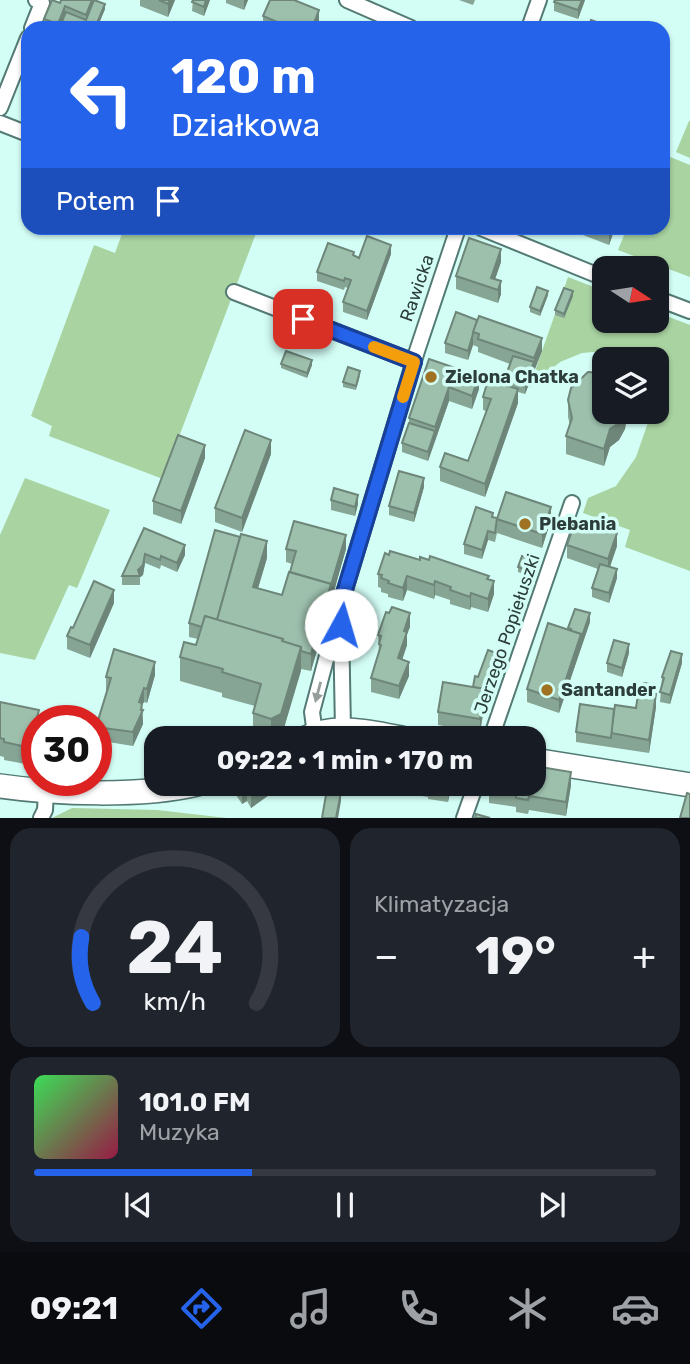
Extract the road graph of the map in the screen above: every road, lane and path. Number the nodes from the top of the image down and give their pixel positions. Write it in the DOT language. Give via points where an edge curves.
graph roads {
  1 [pos="36,0"];
  2 [pos="347,0"];
  3 [pos="539,0"];
  4 [pos="35,21"];
  5 [pos="395,21"];
  6 [pos="532,21"];
  7 [pos="21,56"];
  8 [pos="0,108"];
  9 [pos="0,122"];
  10 [pos="21,131"];
  11 [pos="456,235"];
  12 [pos="498,235"];
  13 [pos="592,273"];
  14 [pos="234,292"];
  15 [pos="669,303"];
  16 [pos="690,312"];
  17 [pos="414,362"];
  18 [pos="572,503"];
  19 [pos="341,603"];
  20 [pos="311,726"];
  21 [pos="342,726"];
  22 [pos="495,726"];
  23 [pos="546,762"];
  24 [pos="690,785"];
  25 [pos="0,786"];
  26 [pos="21,788"];
  27 [pos="144,791"];
  28 [pos="112,792"];
  29 [pos="46,796"];
  30 [pos="472,796"];
  31 [pos="41,818"];
  32 [pos="464,818"];
  1 -- 4 [label="street" via="42,3"];
  2 -- 5 [label="street"];
  3 -- 6 [label="street"];
  7 -- 8 [label="street"];
  9 -- 10 [label="street"];
  11 -- 17 [label="street, Rawicka"];
  12 -- 13 [label="street"];
  14 -- 17 [label="street"];
  15 -- 16 [label="street"];
  17 -- 19 [label="street, Rawicka"];
  18 -- 22 [label="street, Jerzego Popiełuszki"];
  19 -- 20 [label="street, Rawicka, one-way"];
  19 -- 21 [label="street, Rawicka"];
  23 -- 24 [label="main road"];
  25 -- 26 [label="main road"];
  27 -- 28 [label="main road"];
  29 -- 31 [label="street"];
  30 -- 32 [label="street"];
}
